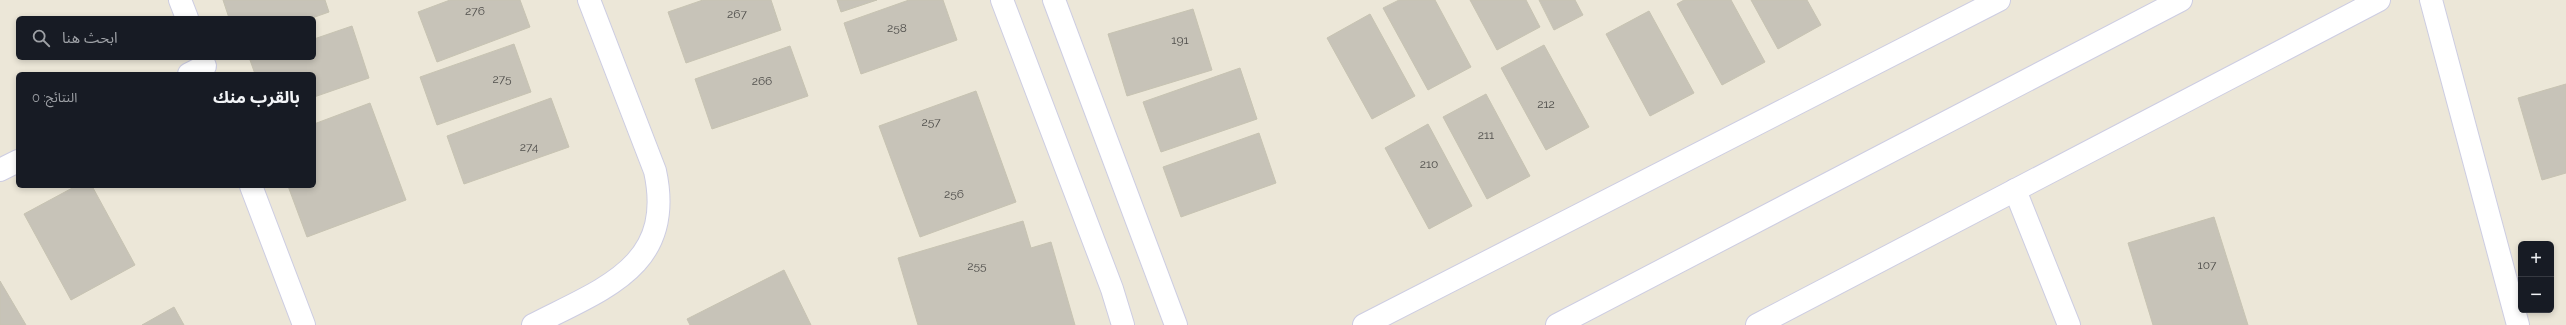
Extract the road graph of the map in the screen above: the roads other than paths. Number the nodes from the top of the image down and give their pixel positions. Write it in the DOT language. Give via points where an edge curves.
graph roads {
  1 [pos="180,0"];
  2 [pos="589,0"];
  3 [pos="1002,0"];
  4 [pos="1054,0"];
  5 [pos="1999,0"];
  6 [pos="2181,0"];
  7 [pos="2431,0"];
  8 [pos="2368,3"];
  9 [pos="186,16"];
  10 [pos="16,161"];
  11 [pos="0,170"];
  12 [pos="252,188"];
  13 [pos="2015,190"];
  14 [pos="304,325"];
  15 [pos="532,325"];
  16 [pos="1123,325"];
  17 [pos="1176,325"];
  18 [pos="1364,325"];
  19 [pos="1557,325"];
  20 [pos="1757,325"];
  21 [pos="2069,325"];
  22 [pos="2518,325"];
  1 -- 9 [label="street"];
  2 -- 15 [label="street" via="655,171 660,193 658,223 646,252 626,275"];
  3 -- 16 [label="street" via="1112,289"];
  4 -- 17 [label="street"];
  5 -- 18 [label="street"];
  6 -- 19 [label="street"];
  7 -- 22 [label="street"];
  8 -- 13 [label="street"];
  10 -- 11 [label="street"];
  12 -- 14 [label="street"];
  13 -- 20 [label="street"];
  13 -- 21 [label="street"];
}
